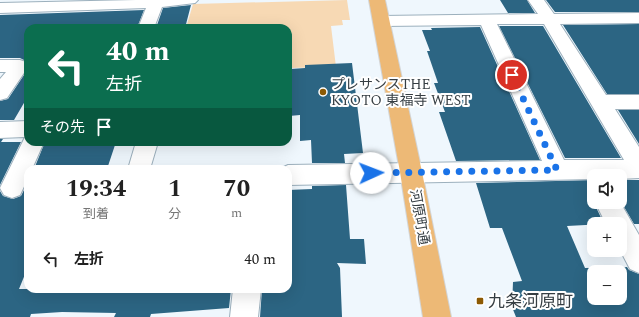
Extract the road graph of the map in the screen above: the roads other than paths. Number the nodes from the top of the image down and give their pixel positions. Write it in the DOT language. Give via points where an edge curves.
graph roads {
  1 [pos="23,0"];
  2 [pos="190,0"];
  3 [pos="377,0"];
  4 [pos="536,0"];
  5 [pos="156,3"];
  6 [pos="3,8"];
  7 [pos="639,18"];
  8 [pos="550,20"];
  9 [pos="381,21"];
  10 [pos="487,21"];
  11 [pos="148,24"];
  12 [pos="0,66"];
  13 [pos="0,93"];
  14 [pos="600,102"];
  15 [pos="639,102"];
  16 [pos="24,129"];
  17 [pos="0,130"];
  18 [pos="31,146"];
  19 [pos="146,146"];
  20 [pos="140,165"];
  21 [pos="639,168"];
  22 [pos="557,170"];
  23 [pos="627,170"];
  24 [pos="411,172"];
  25 [pos="587,173"];
  26 [pos="292,175"];
  27 [pos="9,189"];
  28 [pos="627,238"];
  29 [pos="639,260"];
  30 [pos="247,293"];
  31 [pos="244,317"];
  32 [pos="437,317"];
  1 -- 6 [label="street"];
  2 -- 5 [label="street"];
  3 -- 9 [label="highway, 河原町通"];
  4 -- 8 [label="street"];
  5 -- 6 [label="street"];
  5 -- 11 [label="street"];
  7 -- 8 [label="street"];
  8 -- 10 [label="street"];
  8 -- 14 [label="street"];
  9 -- 10 [label="street"];
  9 -- 24 [label="highway, 河原町通"];
  10 -- 22 [label="street"];
  12 -- 13 [label="street" via="20,66"];
  14 -- 15 [label="street"];
  14 -- 21 [label="street"];
  16 -- 17 [label="street"];
  18 -- 27 [label="street"];
  19 -- 20 [label="street"];
  21 -- 23 [label="street"];
  22 -- 24 [label="street"];
  22 -- 25 [label="street"];
  24 -- 26 [label="street"];
  24 -- 32 [label="highway, 河原町通"];
  28 -- 29 [label="street"];
  30 -- 31 [label="street"];
}
